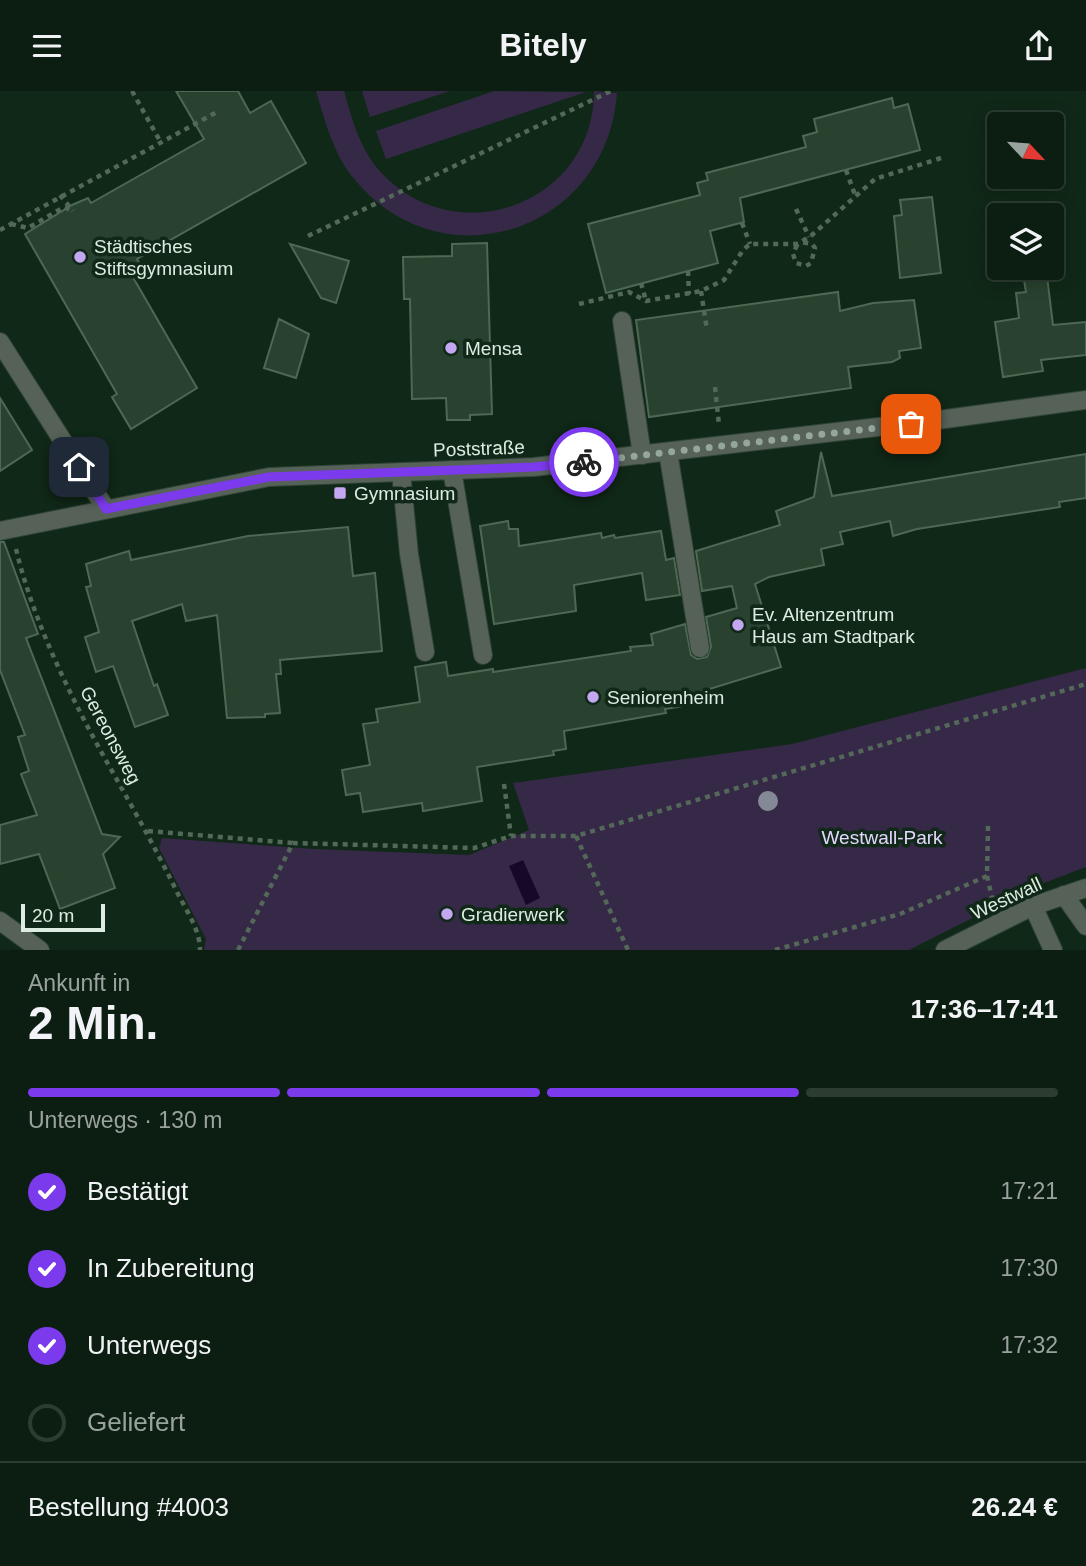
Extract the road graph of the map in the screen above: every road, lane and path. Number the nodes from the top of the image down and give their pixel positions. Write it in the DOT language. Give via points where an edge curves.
graph roads {
  1 [pos="132,91"];
  2 [pos="611,91"];
  3 [pos="217,112"];
  4 [pos="160,141"];
  5 [pos="941,158"];
  6 [pos="846,170"];
  7 [pos="60,195"];
  8 [pos="855,195"];
  9 [pos="796,209"];
  10 [pos="742,223"];
  11 [pos="10,224"];
  12 [pos="0,230"];
  13 [pos="308,236"];
  14 [pos="808,237"];
  15 [pos="799,243"];
  16 [pos="750,244"];
  17 [pos="688,271"];
  18 [pos="641,283"];
  19 [pos="701,291"];
  20 [pos="689,294"];
  21 [pos="646,301"];
  22 [pos="579,304"];
  23 [pos="622,321"];
  24 [pos="707,330"];
  25 [pos="0,342"];
  26 [pos="716,387"];
  27 [pos="1086,400"];
  28 [pos="719,426"];
  29 [pos="668,452"];
  30 [pos="642,455"];
  31 [pos="453,470"];
  32 [pos="401,472"];
  33 [pos="106,509"];
  34 [pos="6,530"];
  35 [pos="700,648"];
  36 [pos="425,652"];
  37 [pos="483,655"];
  38 [pos="1086,684"];
  39 [pos="504,785"];
  40 [pos="988,826"];
  41 [pos="148,831"];
  42 [pos="511,836"];
  43 [pos="576,837"];
  44 [pos="293,843"];
  45 [pos="987,876"];
  46 [pos="1086,888"];
  47 [pos="1064,895"];
  48 [pos="1033,907"];
  49 [pos="0,921"];
  50 [pos="998,925"];
  51 [pos="1086,926"];
  52 [pos="40,950"];
  53 [pos="200,950"];
  54 [pos="238,950"];
  55 [pos="628,950"];
  56 [pos="775,950"];
  57 [pos="945,950"];
  58 [pos="1053,950"];
  1 -- 4 [label="path"];
  2 -- 13 [label="path"];
  3 -- 4 [label="path"];
  4 -- 7 [label="path"];
  5 -- 8 [label="path" via="875,179"];
  6 -- 8 [label="path"];
  7 -- 11 [label="path"];
  7 -- 11 [label="path" via="74,212 64,207 28,227"];
  8 -- 14 [label="path"];
  9 -- 14 [label="path"];
  10 -- 16 [label="path"];
  11 -- 12 [label="path"];
  14 -- 15 [label="path"];
  15 -- 15 [label="path" via="812,244 815,249 806,266 796,263 793,254"];
  15 -- 16 [label="path"];
  16 -- 19 [label="path" via="724,280"];
  17 -- 20 [label="path"];
  18 -- 21 [label="path"];
  19 -- 20 [label="path"];
  19 -- 24 [label="path"];
  20 -- 21 [label="path"];
  21 -- 22 [label="path" via="629,292"];
  23 -- 30 [label="street"];
  25 -- 33 [label="street"];
  26 -- 28 [label="path"];
  27 -- 29 [label="street, Poststraße"];
  29 -- 30 [label="street, Poststraße"];
  29 -- 35 [label="street"];
  30 -- 31 [label="street, Poststraße"];
  31 -- 32 [label="street, Poststraße"];
  31 -- 37 [label="street"];
  32 -- 33 [label="street, Poststraße" via="269,477"];
  32 -- 36 [label="street"];
  33 -- 34 [label="street, Poststraße"];
  34 -- 41 [label="path, Gereonsweg" via="49,645 107,762"];
  38 -- 43 [label="path"];
  39 -- 42 [label="path"];
  40 -- 45 [label="path"];
  41 -- 44 [label="path"];
  41 -- 53 [label="path, Gereonsweg" via="200,940"];
  42 -- 43 [label="path"];
  42 -- 44 [label="path" via="474,848"];
  43 -- 55 [label="path"];
  44 -- 54 [label="path"];
  45 -- 50 [label="path"];
  45 -- 56 [label="path" via="900,914"];
  46 -- 47 [label="street, Westwall"];
  47 -- 48 [label="street, Westwall"];
  47 -- 51 [label="street"];
  48 -- 50 [label="street, Westwall"];
  48 -- 58 [label="street"];
  49 -- 52 [label="street"];
  50 -- 57 [label="street, Westwall"];
}
